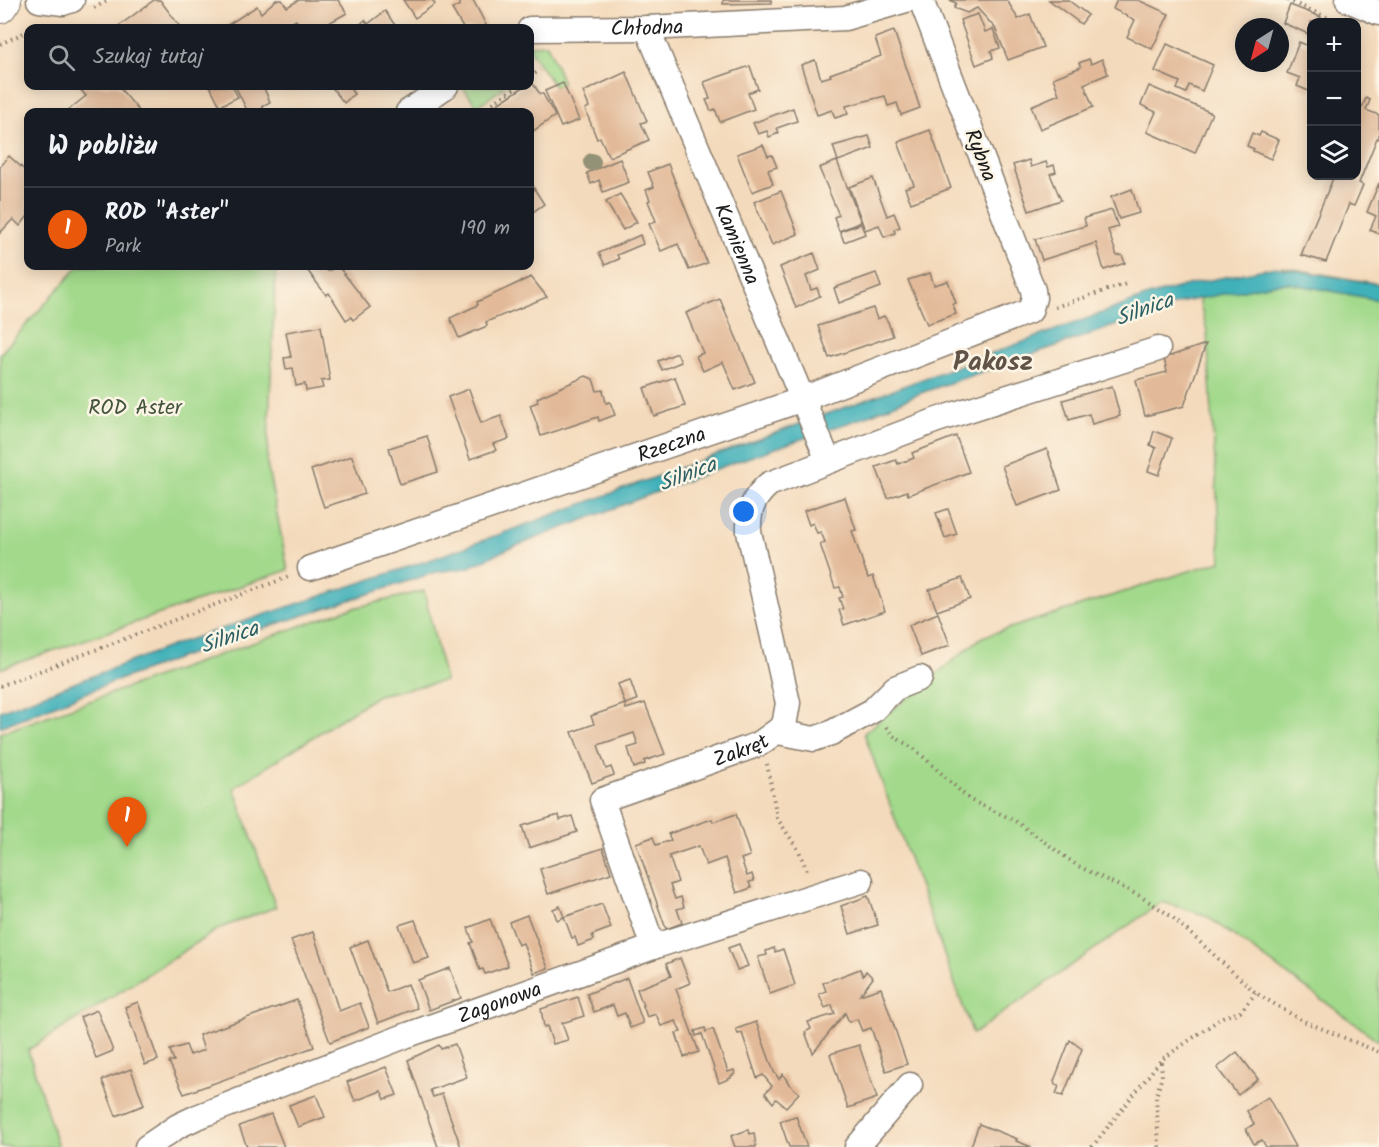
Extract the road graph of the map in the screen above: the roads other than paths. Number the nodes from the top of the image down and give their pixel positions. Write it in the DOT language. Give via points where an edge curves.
graph roads {
  1 [pos="5,0"];
  2 [pos="39,0"];
  3 [pos="72,0"];
  4 [pos="906,0"];
  5 [pos="921,0"];
  6 [pos="0,7"];
  7 [pos="647,28"];
  8 [pos="534,29"];
  9 [pos="440,90"];
  10 [pos="414,108"];
  11 [pos="1030,311"];
  12 [pos="1158,349"];
  13 [pos="805,405"];
  14 [pos="825,452"];
  15 [pos="310,568"];
  16 [pos="920,678"];
  17 [pos="768,738"];
  18 [pos="861,881"];
  19 [pos="653,947"];
  20 [pos="910,1085"];
  21 [pos="147,1147"];
  22 [pos="857,1147"];
  1 -- 6 [label="main road"];
  2 -- 3 [label="street"];
  4 -- 7 [label="street, Chłodna" via="845,18"];
  5 -- 11 [label="street, Rybna" via="1033,290"];
  7 -- 8 [label="street, Chłodna"];
  7 -- 13 [label="street, Kamienna"];
  9 -- 10 [label="street"];
  11 -- 13 [label="street, Rzeczna"];
  12 -- 14 [label="street"];
  13 -- 14 [label="street, Kamienna"];
  13 -- 15 [label="street, Rzeczna"];
  14 -- 17 [label="street, Zakręt" via="769,484 753,501 748,520 788,703 787,717"];
  16 -- 17 [label="street" via="895,688 872,711 848,725 814,739"];
  17 -- 19 [label="street, Zakręt" via="602,800"];
  18 -- 19 [label="street, Zagonowa"];
  19 -- 21 [label="street, Zagonowa" via="405,1036 207,1113"];
  20 -- 22 [label="street"];
}
